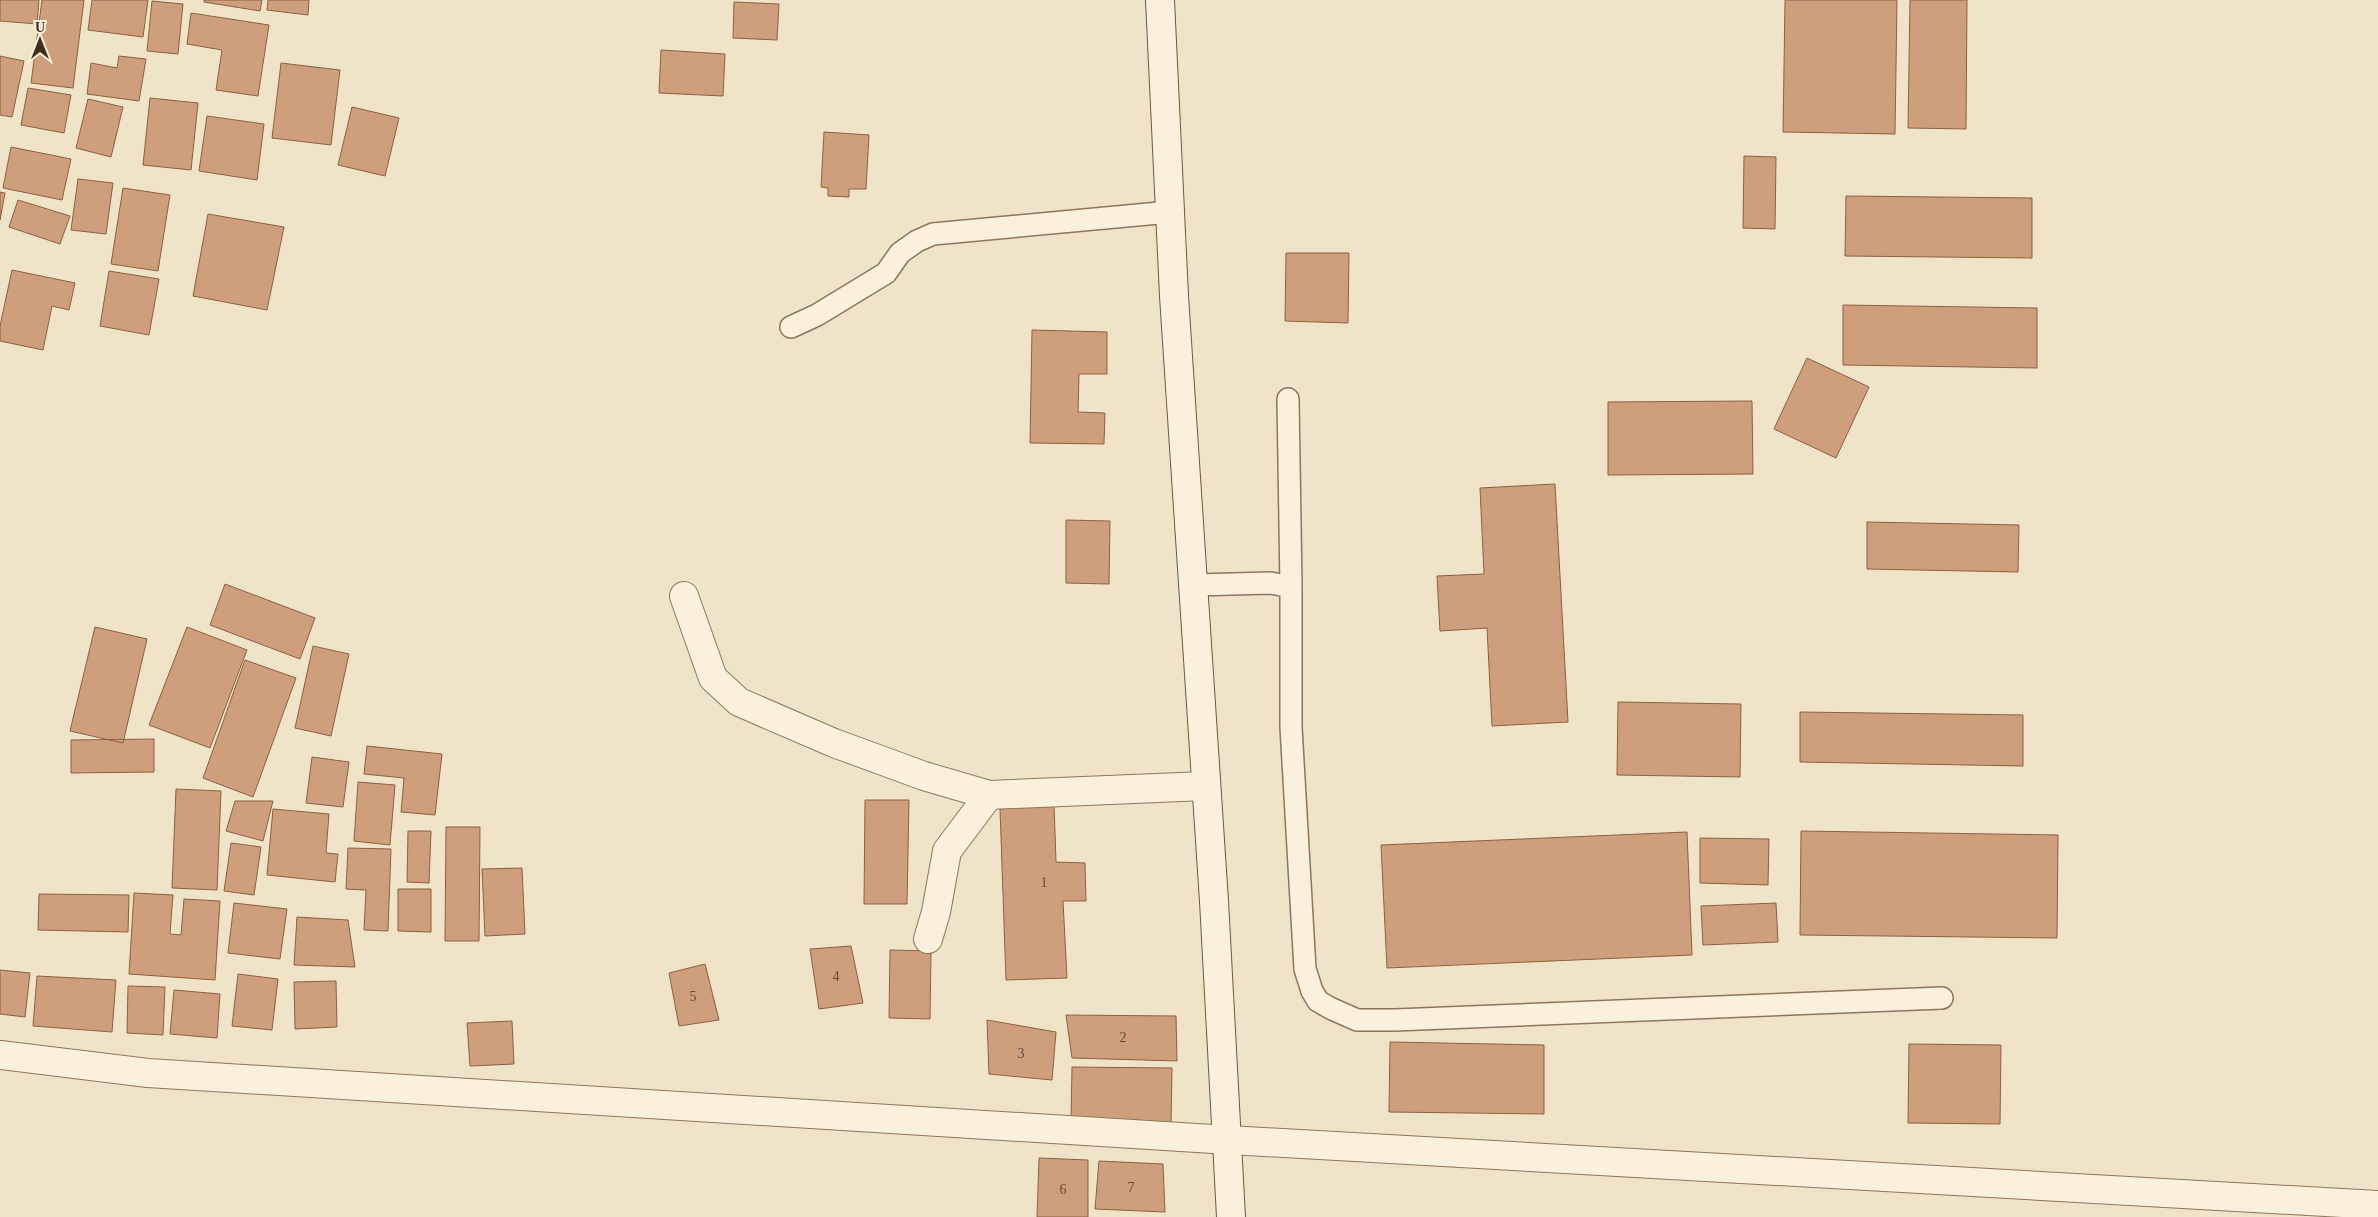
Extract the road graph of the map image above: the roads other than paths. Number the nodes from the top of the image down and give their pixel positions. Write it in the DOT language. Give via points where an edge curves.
graph roads {
  1 [pos="1160,0"];
  2 [pos="1170,212"];
  3 [pos="791,328"];
  4 [pos="1288,399"];
  5 [pos="1194,586"];
  6 [pos="1291,587"];
  7 [pos="684,596"];
  8 [pos="1205,786"];
  9 [pos="989,795"];
  10 [pos="928,939"];
  11 [pos="1942,998"];
  12 [pos="0,1055"];
  13 [pos="1228,1140"];
  14 [pos="2378,1205"];
  15 [pos="1231,1217"];
  1 -- 2 [label="street"];
  2 -- 3 [label="lane" via="933,234 900,253 886,273"];
  2 -- 5 [label="street"];
  4 -- 6 [label="lane"];
  5 -- 6 [label="lane" via="1271,583"];
  5 -- 8 [label="street"];
  6 -- 11 [label="lane" via="1291,727 1303,942 1305,969 1318,1001 1357,1020 1396,1020"];
  7 -- 9 [label="street" via="713,678 739,702 834,744"];
  8 -- 9 [label="street"];
  8 -- 13 [label="street"];
  9 -- 10 [label="street" via="947,851"];
  12 -- 13 [label="street" via="148,1073"];
  13 -- 14 [label="street"];
  13 -- 15 [label="street"];
}
